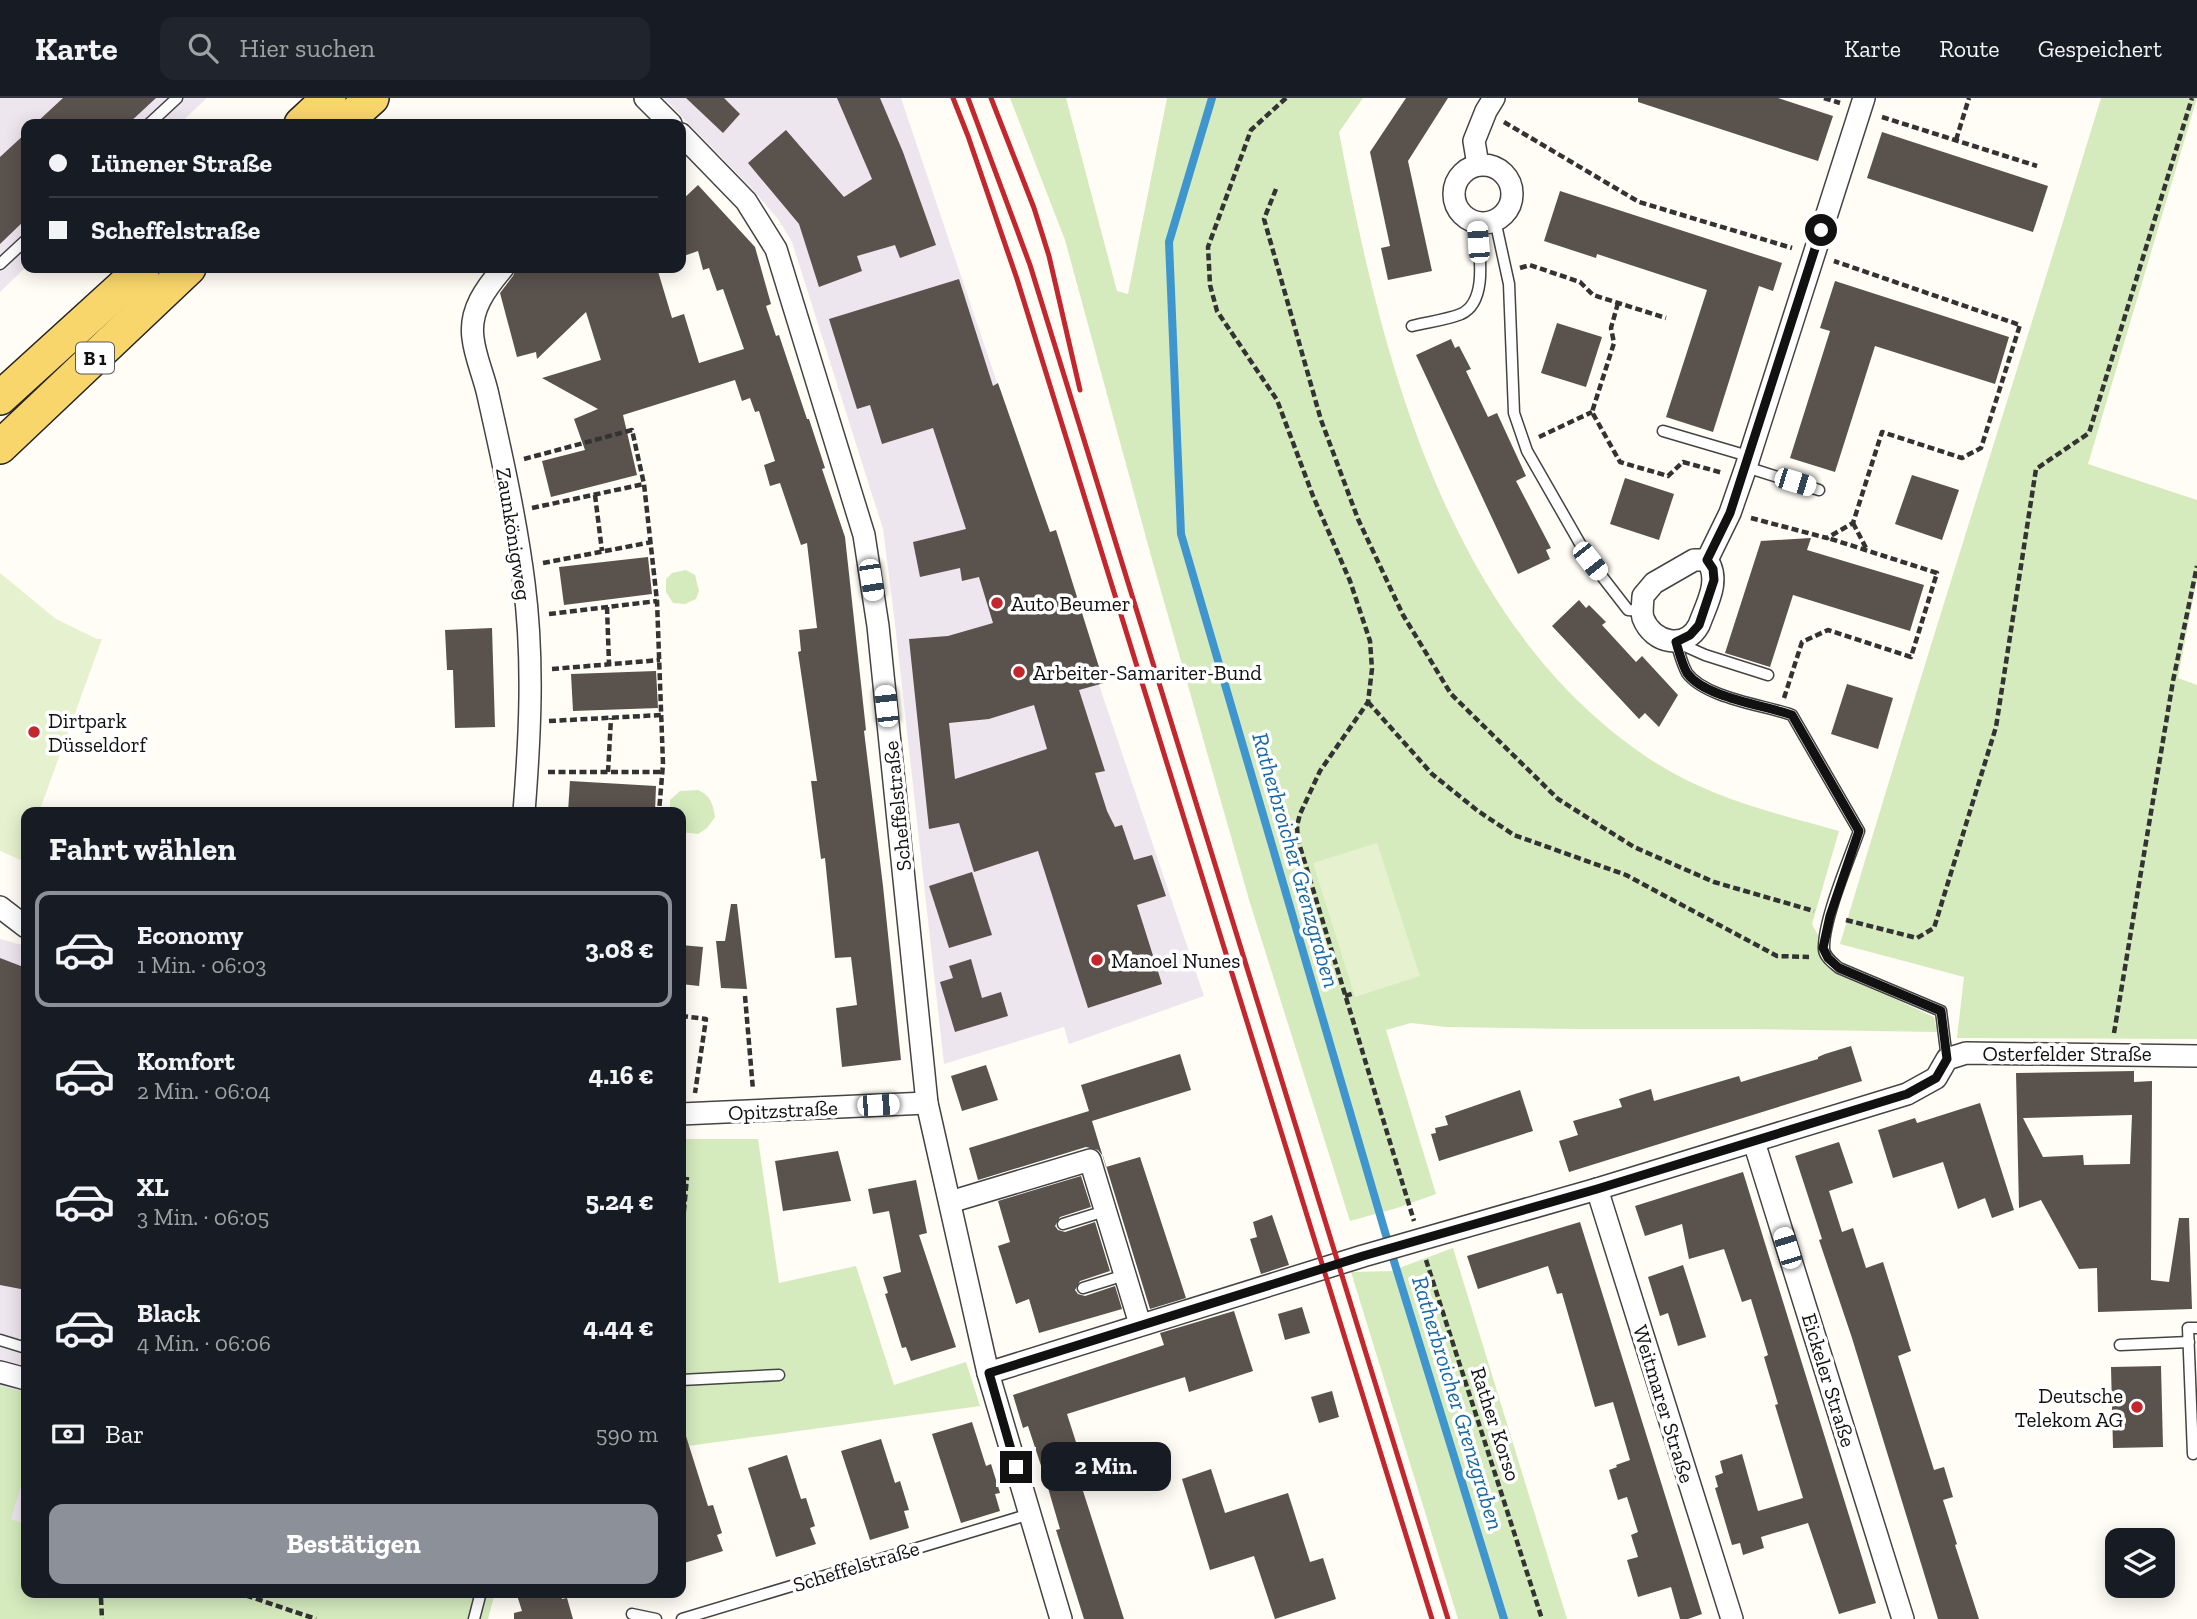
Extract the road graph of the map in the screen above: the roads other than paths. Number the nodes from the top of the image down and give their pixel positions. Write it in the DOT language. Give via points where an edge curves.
graph roads {
  1 [pos="177,98"];
  2 [pos="329,98"];
  3 [pos="372,98"];
  4 [pos="645,98"];
  5 [pos="1490,104"];
  6 [pos="1862,104"];
  7 [pos="154,119"];
  8 [pos="306,119"];
  9 [pos="349,119"];
  10 [pos="662,119"];
  11 [pos="686,139"];
  12 [pos="1478,165"];
  13 [pos="1486,221"];
  14 [pos="21,245"];
  15 [pos="0,264"];
  16 [pos="138,273"];
  17 [pos="184,273"];
  18 [pos="499,273"];
  19 [pos="1412,326"];
  20 [pos="0,398"];
  21 [pos="1663,431"];
  22 [pos="0,447"];
  23 [pos="1745,467"];
  24 [pos="1819,490"];
  25 [pos="1707,560"];
  26 [pos="1642,611"];
  27 [pos="1676,642"];
  28 [pos="1768,675"];
  29 [pos="524,807"];
  30 [pos="0,907"];
  31 [pos="21,923"];
  32 [pos="2197,1056"];
  33 [pos="1947,1059"];
  34 [pos="927,1102"];
  35 [pos="686,1114"];
  36 [pos="1754,1142"];
  37 [pos="1597,1189"];
  38 [pos="950,1202"];
  39 [pos="1105,1211"];
  40 [pos="1063,1224"];
  41 [pos="1125,1275"];
  42 [pos="1083,1288"];
  43 [pos="1140,1324"];
  44 [pos="2197,1328"];
  45 [pos="0,1340"];
  46 [pos="2189,1342"];
  47 [pos="2120,1345"];
  48 [pos="21,1346"];
  49 [pos="0,1372"];
  50 [pos="989,1373"];
  51 [pos="779,1375"];
  52 [pos="21,1378"];
  53 [pos="686,1380"];
  54 [pos="2193,1454"];
  55 [pos="1030,1514"];
  56 [pos="479,1598"];
  57 [pos="632,1614"];
  58 [pos="474,1619"];
  59 [pos="656,1619"];
  60 [pos="682,1619"];
  61 [pos="1061,1619"];
  62 [pos="1732,1619"];
  63 [pos="1903,1619"];
  1 -- 7 [label="lane"];
  2 -- 8 [label="main road"];
  3 -- 9 [label="main road"];
  4 -- 10 [label="street"];
  5 -- 12 [label="street" via="1474,141"];
  6 -- 23 [label="street"];
  11 -- 34 [label="street, Scheffelstraße" via="746,201 776,249 864,535 878,626"];
  12 -- 13 [label="street" via="1461,175 1454,192 1462,214"];
  12 -- 13 [label="street" via="1497,168 1512,191 1511,203 1502,215"];
  13 -- 19 [label="lane" via="1480,281 1472,305 1462,314"];
  13 -- 26 [label="lane" via="1507,274 1514,413 1525,444 1590,561 1628,610"];
  14 -- 15 [label="lane"];
  16 -- 20 [label="main road, B 1"];
  17 -- 22 [label="main road, B 1"];
  18 -- 29 [label="street, Zaunkönigweg" via="474,314 473,338 488,391 524,583 531,722"];
  21 -- 23 [label="lane"];
  23 -- 24 [label="lane"];
  23 -- 25 [label="street" via="1730,513"];
  25 -- 26 [label="street" via="1694,560 1648,588"];
  25 -- 27 [label="street" via="1714,580 1699,625"];
  26 -- 27 [label="street" via="1653,633"];
  27 -- 28 [label="lane"];
  27 -- 33 [label="lane" via="1686,671 1696,682 1722,697 1792,715 1859,831 1823,948 1839,968 1941,1011"];
  30 -- 31 [label="street"];
  32 -- 33 [label="street, Osterfelder Straße" via="1966,1053"];
  33 -- 36 [label="street" via="1936,1078 1907,1094"];
  34 -- 35 [label="street, Opitzstraße"];
  34 -- 38 [label="street, Scheffelstraße"];
  36 -- 37 [label="street"];
  36 -- 63 [label="street, Eickeler Straße"];
  37 -- 43 [label="street"];
  37 -- 62 [label="street, Weitmarer Straße"];
  38 -- 39 [label="street" via="1090,1160"];
  38 -- 50 [label="street, Scheffelstraße"];
  39 -- 40 [label="lane"];
  39 -- 41 [label="street"];
  41 -- 42 [label="lane"];
  41 -- 43 [label="street"];
  43 -- 50 [label="street"];
  44 -- 46 [label="lane" via="2188,1328"];
  45 -- 48 [label="lane"];
  46 -- 47 [label="lane"];
  46 -- 54 [label="lane"];
  49 -- 52 [label="street"];
  50 -- 55 [label="street, Scheffelstraße"];
  51 -- 53 [label="lane"];
  55 -- 60 [label="lane, Scheffelstraße"];
  55 -- 61 [label="street, Scheffelstraße"];
  56 -- 58 [label="lane"];
  57 -- 59 [label="lane"];
}
